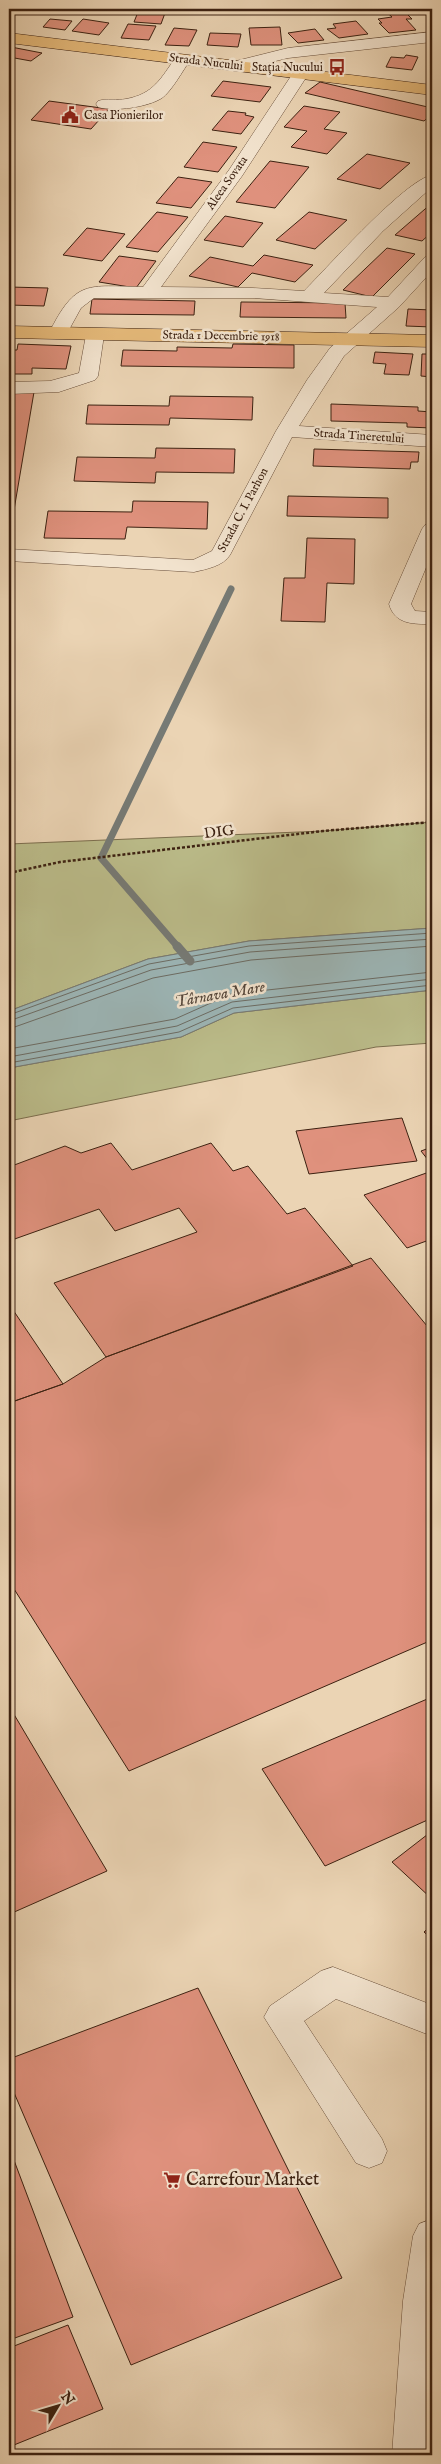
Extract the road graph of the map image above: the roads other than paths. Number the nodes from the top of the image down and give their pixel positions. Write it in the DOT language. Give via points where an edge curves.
graph roads {
  1 [pos="432,37"];
  2 [pos="9,38"];
  3 [pos="182,60"];
  4 [pos="234,66"];
  5 [pos="301,73"];
  6 [pos="432,90"];
  7 [pos="104,104"];
  8 [pos="432,180"];
  9 [pos="432,260"];
  10 [pos="149,291"];
  11 [pos="310,296"];
  12 [pos="393,303"];
  13 [pos="9,332"];
  14 [pos="58,333"];
  15 [pos="95,335"];
  16 [pos="351,338"];
  17 [pos="432,341"];
  18 [pos="9,388"];
  19 [pos="286,431"];
  20 [pos="432,441"];
  21 [pos="432,529"];
  22 [pos="9,555"];
  23 [pos="432,618"];
  24 [pos="432,2021"];
  25 [pos="369,2151"];
  26 [pos="432,2236"];
  27 [pos="412,2455"];
  1 -- 4 [label="street" via="288,53"];
  2 -- 3 [label="main road, Strada Nucului"];
  3 -- 4 [label="main road, Strada Nucului"];
  3 -- 7 [label="street" via="157,94 127,104"];
  4 -- 5 [label="main road, Strada Nucului"];
  5 -- 6 [label="main road, Strada Nucului"];
  5 -- 10 [label="street, Aleea Sovata" via="236,172"];
  8 -- 11 [label="street" via="421,186 377,227"];
  9 -- 12 [label="street, Strada C. I. Parhon"];
  10 -- 11 [label="street"];
  10 -- 14 [label="street" via="91,292 80,297"];
  11 -- 12 [label="street"];
  12 -- 16 [label="street, Strada C. I. Parhon"];
  13 -- 14 [label="main road, Strada 1 Decembrie 1918"];
  14 -- 15 [label="main road, Strada 1 Decembrie 1918"];
  15 -- 16 [label="main road, Strada 1 Decembrie 1918"];
  15 -- 18 [label="street" via="88,376 56,388"];
  16 -- 17 [label="main road, Strada 1 Decembrie 1918"];
  16 -- 19 [label="street, Strada C. I. Parhon" via="316,380"];
  19 -- 20 [label="street, Strada Tineretului"];
  19 -- 22 [label="street, Strada C. I. Parhon" via="220,555 208,562 194,566"];
  21 -- 23 [label="street" via="400,604 402,611 410,617"];
  24 -- 25 [label="street" via="333,1982 282,2017"];
  26 -- 27 [label="street" via="422,2301"];
}
